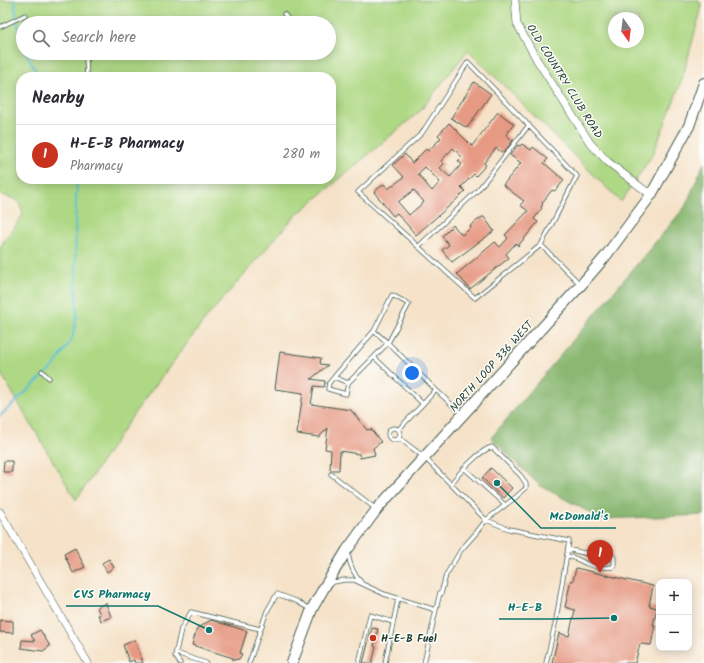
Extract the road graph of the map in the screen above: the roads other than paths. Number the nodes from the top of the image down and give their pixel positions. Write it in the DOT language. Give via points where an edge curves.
graph roads {
  1 [pos="515,0"];
  2 [pos="16,19"];
  3 [pos="0,27"];
  4 [pos="86,60"];
  5 [pos="87,72"];
  6 [pos="704,83"];
  7 [pos="529,126"];
  8 [pos="651,195"];
  9 [pos="541,245"];
  10 [pos="419,246"];
  11 [pos="581,285"];
  12 [pos="374,331"];
  13 [pos="388,343"];
  14 [pos="374,357"];
  15 [pos="42,371"];
  16 [pos="334,377"];
  17 [pos="49,378"];
  18 [pos="348,384"];
  19 [pos="436,390"];
  20 [pos="423,404"];
  21 [pos="462,415"];
  22 [pos="399,429"];
  23 [pos="399,438"];
  24 [pos="424,457"];
  25 [pos="465,469"];
  26 [pos="331,474"];
  27 [pos="451,484"];
  28 [pos="505,505"];
  29 [pos="377,509"];
  30 [pos="0,512"];
  31 [pos="486,520"];
  32 [pos="349,547"];
  33 [pos="568,549"];
  34 [pos="566,556"];
  35 [pos="362,583"];
  36 [pos="324,588"];
  37 [pos="398,599"];
  38 [pos="312,610"];
  39 [pos="436,610"];
  40 [pos="393,622"];
  41 [pos="260,629"];
  42 [pos="176,653"];
  43 [pos="88,663"];
  44 [pos="180,663"];
  45 [pos="206,663"];
  46 [pos="249,663"];
  47 [pos="292,663"];
  48 [pos="358,663"];
  49 [pos="385,663"];
  50 [pos="424,663"];
  51 [pos="546,663"];
  1 -- 8 [label="street, OLD COUNTRY CLUB ROAD" via="517,24 590,143 608,162"];
  2 -- 3 [label="lane"];
  4 -- 5 [label="lane"];
  6 -- 8 [label="main road, NORTH LOOP 336 WEST" via="689,126"];
  7 -- 9 [label="lane" via="577,176"];
  7 -- 10 [label="lane" via="478,190"];
  7 -- 10 [label="lane" via="468,62 422,133 358,192"];
  8 -- 11 [label="main road, NORTH LOOP 336 WEST"];
  9 -- 10 [label="lane" via="475,298"];
  9 -- 11 [label="lane"];
  11 -- 21 [label="main road, NORTH LOOP 336 WEST"];
  12 -- 13 [label="lane"];
  12 -- 13 [label="lane" via="392,295 409,304"];
  12 -- 16 [label="lane"];
  13 -- 14 [label="lane"];
  13 -- 19 [label="lane"];
  14 -- 18 [label="lane"];
  14 -- 20 [label="lane"];
  15 -- 17 [label="lane"];
  16 -- 18 [label="lane"];
  16 -- 18 [label="lane" via="328,389 346,394"];
  19 -- 20 [label="lane"];
  19 -- 21 [label="lane"];
  20 -- 22 [label="lane"];
  21 -- 24 [label="main road, NORTH LOOP 336 WEST"];
  22 -- 23 [label="lane"];
  22 -- 23 [label="lane" via="394,427 388,434 395,440"];
  23 -- 24 [label="lane"];
  24 -- 27 [label="lane"];
  24 -- 29 [label="main road, NORTH LOOP 336 WEST"];
  25 -- 27 [label="lane"];
  25 -- 28 [label="lane"];
  25 -- 28 [label="lane" via="476,456 492,447 526,484 526,488"];
  26 -- 29 [label="lane"];
  27 -- 31 [label="lane"];
  28 -- 31 [label="lane"];
  29 -- 32 [label="main road, NORTH LOOP 336 WEST"];
  30 -- 43 [label="street"];
  31 -- 33 [label="lane" via="509,529 569,542"];
  31 -- 39 [label="lane" via="461,550 446,575"];
  32 -- 35 [label="lane" via="351,567"];
  32 -- 36 [label="main road, NORTH LOOP 336 WEST"];
  33 -- 34 [label="lane"];
  33 -- 34 [label="lane" via="601,556 610,555 614,557 614,565 600,567"];
  34 -- 51 [label="lane"];
  35 -- 36 [label="lane" via="344,580"];
  35 -- 37 [label="lane"];
  36 -- 38 [label="main road, NORTH LOOP 336 WEST"];
  37 -- 39 [label="lane"];
  37 -- 40 [label="lane"];
  38 -- 41 [label="lane" via="277,594"];
  38 -- 47 [label="main road, NORTH LOOP 336 WEST"];
  39 -- 50 [label="lane"];
  40 -- 48 [label="lane" via="370,615"];
  40 -- 49 [label="lane"];
  41 -- 42 [label="lane" via="191,612 181,629"];
  41 -- 46 [label="lane"];
  42 -- 44 [label="lane" via="175,656"];
  42 -- 45 [label="lane"];
}
